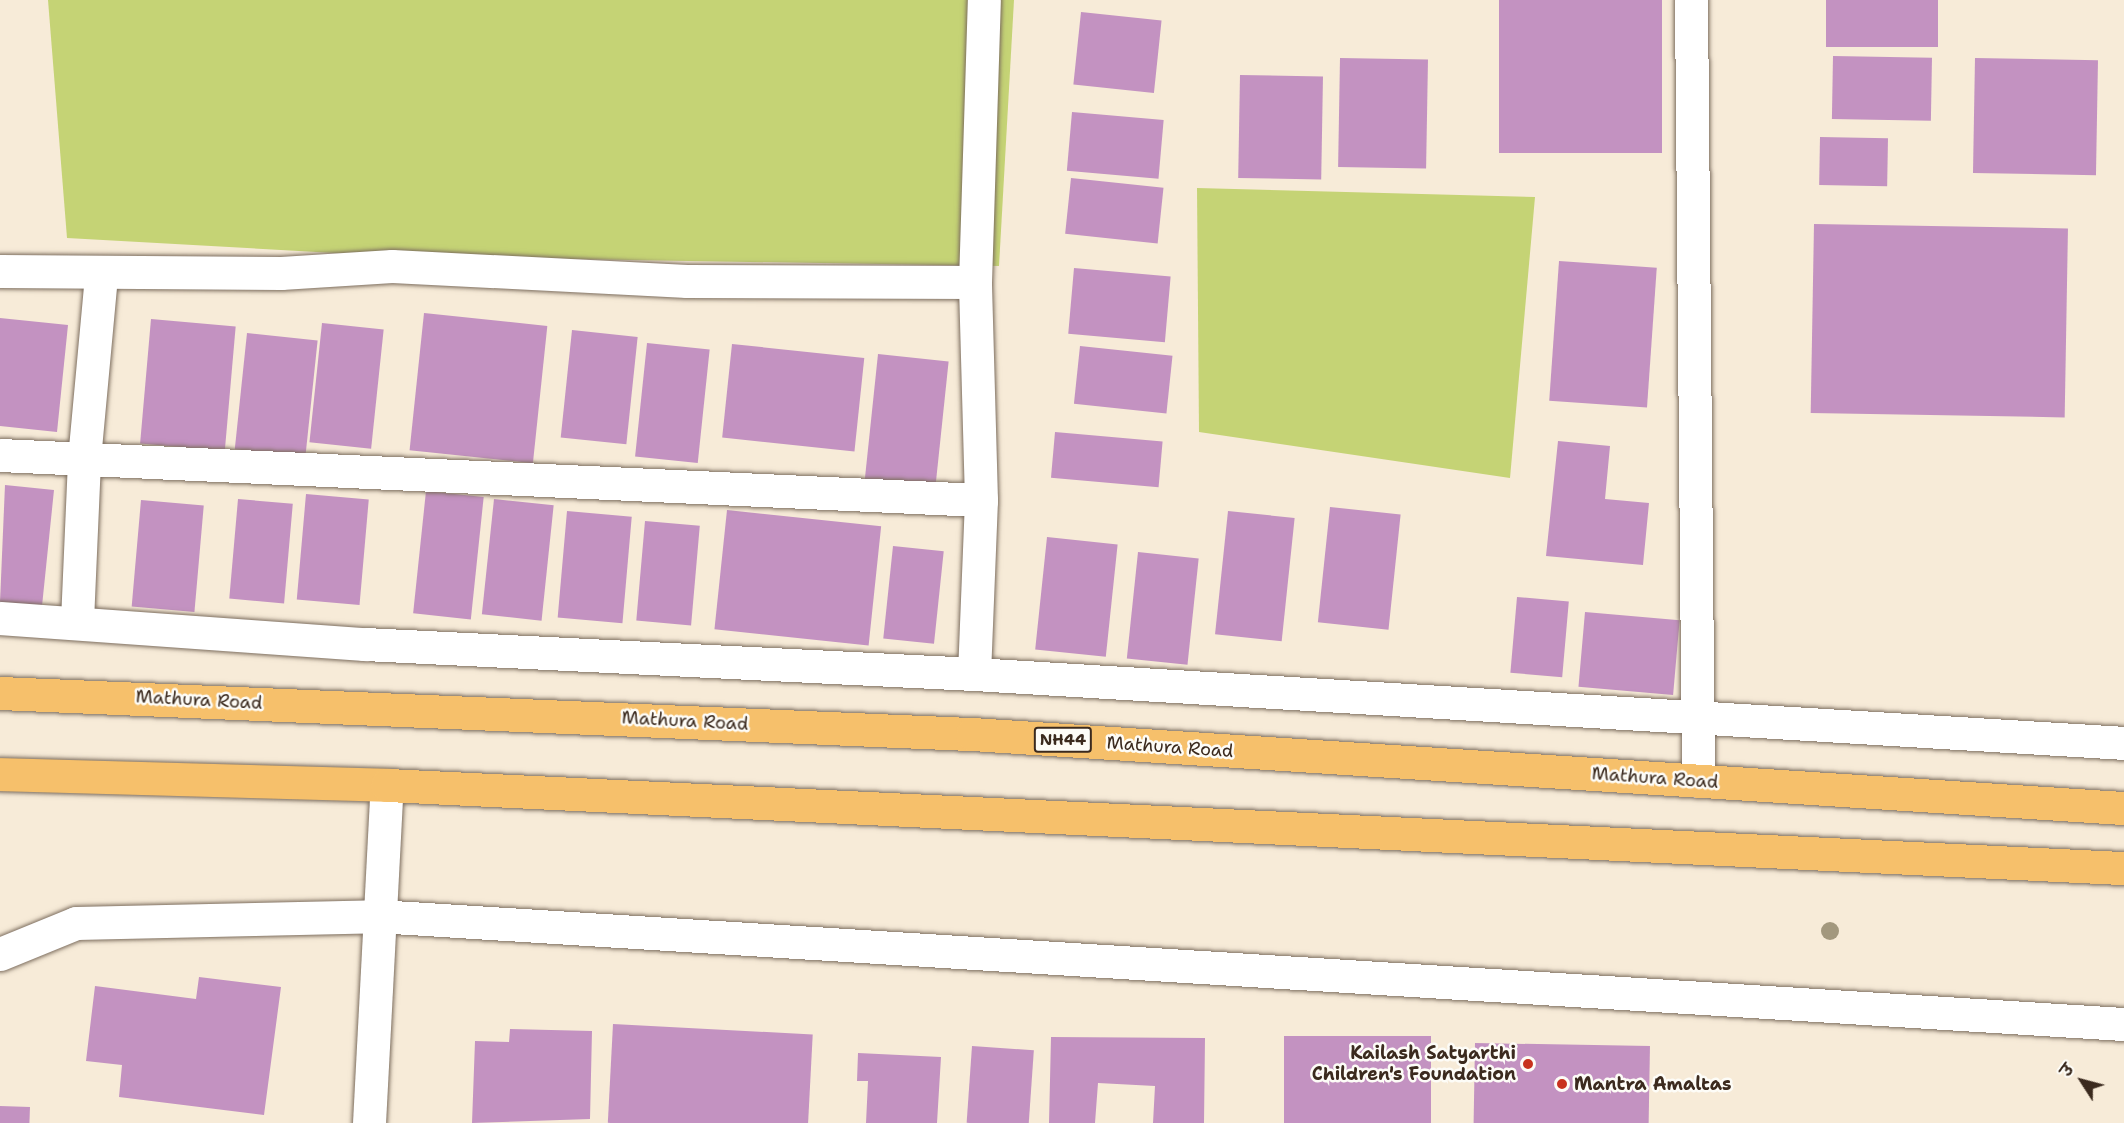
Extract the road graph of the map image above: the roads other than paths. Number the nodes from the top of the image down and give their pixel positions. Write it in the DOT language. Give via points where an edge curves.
graph roads {
  1 [pos="984,0"];
  2 [pos="1691,0"];
  3 [pos="0,271"];
  4 [pos="101,274"];
  5 [pos="975,282"];
  6 [pos="0,455"];
  7 [pos="84,459"];
  8 [pos="981,500"];
  9 [pos="0,618"];
  10 [pos="77,621"];
  11 [pos="974,674"];
  12 [pos="0,693"];
  13 [pos="1697,717"];
  14 [pos="2124,743"];
  15 [pos="0,774"];
  16 [pos="1698,781"];
  17 [pos="387,785"];
  18 [pos="2124,808"];
  19 [pos="2124,868"];
  20 [pos="377,916"];
  21 [pos="0,954"];
  22 [pos="2124,1024"];
  23 [pos="369,1123"];
  1 -- 5 [label="street"];
  2 -- 13 [label="street"];
  3 -- 4 [label="street"];
  4 -- 5 [label="street" via="392,266 687,281"];
  4 -- 7 [label="street"];
  5 -- 8 [label="street"];
  6 -- 7 [label="street"];
  7 -- 8 [label="street"];
  7 -- 10 [label="street"];
  8 -- 11 [label="street"];
  9 -- 10 [label="street"];
  10 -- 11 [label="street" via="365,644"];
  11 -- 13 [label="street"];
  12 -- 16 [label="highway, Mathura Road / NH44" via="972,734"];
  13 -- 14 [label="street"];
  13 -- 16 [label="street"];
  15 -- 17 [label="highway"];
  16 -- 18 [label="highway, Mathura Road / NH44"];
  17 -- 19 [label="highway"];
  17 -- 20 [label="street"];
  20 -- 21 [label="street" via="76,922"];
  20 -- 22 [label="street"];
  20 -- 23 [label="street"];
}
